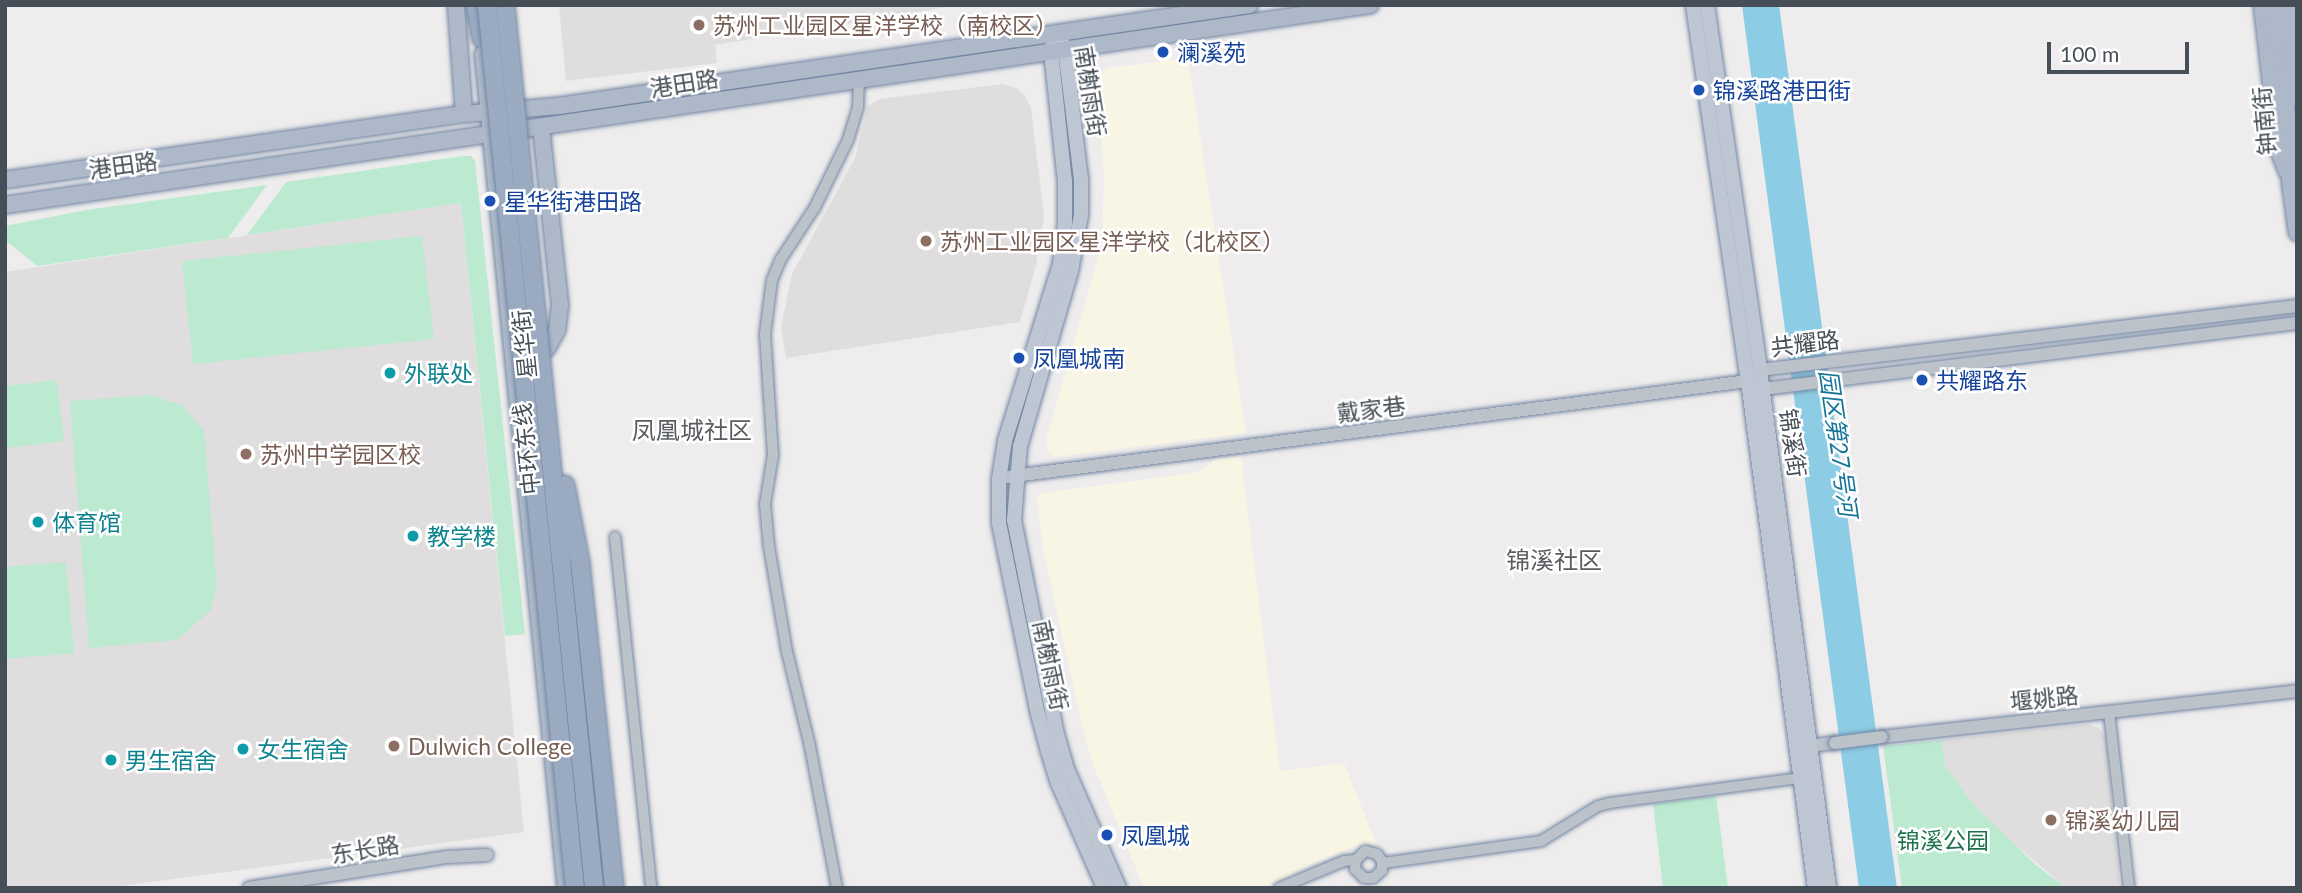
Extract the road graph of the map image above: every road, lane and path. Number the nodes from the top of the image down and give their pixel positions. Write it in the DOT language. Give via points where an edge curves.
graph roads {
  1 [pos="456,5"];
  2 [pos="477,5"];
  3 [pos="487,5"];
  4 [pos="508,5"];
  5 [pos="1250,5"];
  6 [pos="1370,5"];
  7 [pos="1693,5"];
  8 [pos="1707,5"];
  9 [pos="2262,5"];
  10 [pos="2275,5"];
  11 [pos="2287,5"];
  12 [pos="1057,33"];
  13 [pos="482,37"];
  14 [pos="1058,50"];
  15 [pos="859,79"];
  16 [pos="2297,97"];
  17 [pos="523,109"];
  18 [pos="488,112"];
  19 [pos="464,114"];
  20 [pos="534,128"];
  21 [pos="491,134"];
  22 [pos="5,180"];
  23 [pos="2290,181"];
  24 [pos="5,205"];
  25 [pos="2297,233"];
  26 [pos="2297,306"];
  27 [pos="2297,323"];
  28 [pos="1760,370"];
  29 [pos="1748,381"];
  30 [pos="545,388"];
  31 [pos="1763,389"];
  32 [pos="1016,476"];
  33 [pos="999,478"];
  34 [pos="615,537"];
  35 [pos="2297,691"];
  36 [pos="2109,712"];
  37 [pos="1803,746"];
  38 [pos="1801,778"];
  39 [pos="487,855"];
  40 [pos="1356,860"];
  41 [pos="1383,863"];
  42 [pos="249,888"];
  43 [pos="566,888"];
  44 [pos="575,888"];
  45 [pos="594,888"];
  46 [pos="603,888"];
  47 [pos="614,888"];
  48 [pos="651,888"];
  49 [pos="837,888"];
  50 [pos="1104,888"];
  51 [pos="1119,888"];
  52 [pos="1279,888"];
  53 [pos="1815,888"];
  54 [pos="1829,888"];
  55 [pos="2129,888"];
  1 -- 19 [label="main road"];
  2 -- 13 [label="highway"];
  3 -- 44 [label="highway, 中环东线, bridge"];
  4 -- 17 [label="main road"];
  4 -- 30 [label="highway, 中环东线, bridge" via="507,33"];
  5 -- 12 [label="main road, 港田路"];
  6 -- 14 [label="main road, 港田路"];
  7 -- 29 [label="main road, 锦溪街"];
  8 -- 28 [label="main road, 锦溪街"];
  9 -- 23 [label="main road" via="2279,151"];
  10 -- 23 [label="main road, 钟南街" via="2291,149"];
  11 -- 16 [label="main road, 钟南街"];
  12 -- 14 [label="main road, 南榭雨街"];
  12 -- 17 [label="main road, 港田路"];
  13 -- 18 [label="main road, 星华街"];
  14 -- 15 [label="main road, 港田路"];
  14 -- 32 [label="main road, 南榭雨街" via="1081,179 1079,240 1020,446"];
  14 -- 33 [label="main road, 南榭雨街" via="1065,181 1060,264 1005,441"];
  15 -- 20 [label="main road, 港田路"];
  15 -- 49 [label="street" via="858,107 848,140 815,208 772,279 765,334 773,455 765,504 769,547"];
  17 -- 18 [label="main road, 港田路"];
  17 -- 20 [label="main road"];
  18 -- 19 [label="main road, 港田路"];
  18 -- 21 [label="main road, 星华街"];
  19 -- 22 [label="main road, 港田路"];
  20 -- 21 [label="main road, 港田路"];
  20 -- 46 [label="main road, 星华街" via="560,306 557,330 547,348"];
  21 -- 24 [label="main road, 港田路"];
  21 -- 43 [label="main road, 星华街"];
  23 -- 25 [label="main road, 钟南街"];
  26 -- 28 [label="street, 共耀路"];
  27 -- 31 [label="street, 共耀路"];
  28 -- 29 [label="street, 共耀路"];
  28 -- 31 [label="main road, 锦溪街"];
  29 -- 31 [label="street, 共耀路"];
  29 -- 32 [label="street, 戴家巷"];
  29 -- 37 [label="main road, 锦溪街"];
  30 -- 45 [label="highway, 中环东线, bridge"];
  30 -- 47 [label="highway, bridge" via="580,562"];
  31 -- 37 [label="main road, 锦溪街"];
  32 -- 33 [label="street, 戴家巷"];
  32 -- 51 [label="main road, 南榭雨街" via="1014,520 1019,552 1056,731"];
  33 -- 50 [label="main road, 南榭雨街" via="999,523 1038,714 1058,783"];
  34 -- 48 [label="street"];
  35 -- 36 [label="street, 堰姚路"];
  36 -- 37 [label="street, 堰姚路, bridge"];
  36 -- 55 [label="street"];
  37 -- 38 [label="main road, 锦溪街"];
  37 -- 54 [label="main road, 锦溪街"];
  38 -- 41 [label="street" via="1603,805 1541,841"];
  38 -- 53 [label="main road, 锦溪街"];
  39 -- 42 [label="street, 东长路"];
  40 -- 41 [label="street" via="1369,851"];
  40 -- 41 [label="street" via="1357,873 1368,879 1380,873"];
  40 -- 52 [label="street"];
}
